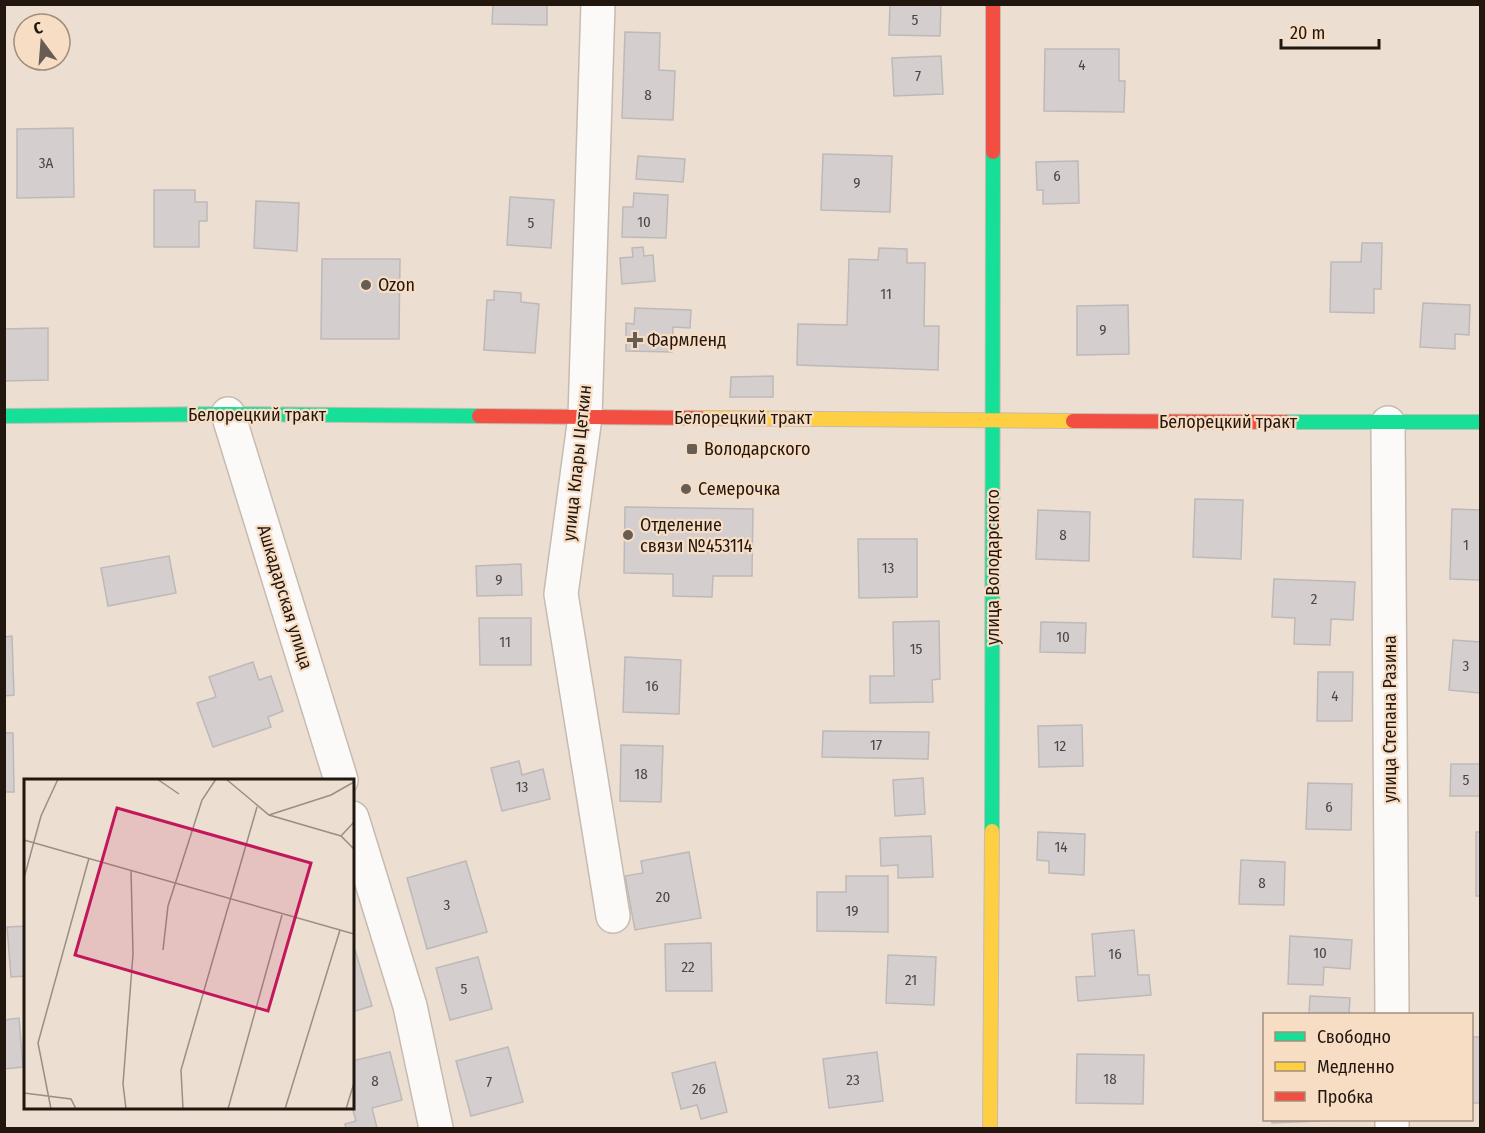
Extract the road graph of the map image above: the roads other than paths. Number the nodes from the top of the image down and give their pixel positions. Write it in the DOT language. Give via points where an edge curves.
graph roads {
  1 [pos="598,4"];
  2 [pos="993,4"];
  3 [pos="228,414"];
  4 [pos="4,416"];
  5 [pos="585,417"];
  6 [pos="994,420"];
  7 [pos="1480,422"];
  8 [pos="1388,423"];
  9 [pos="341,779"];
  10 [pos="354,824"];
  11 [pos="614,916"];
  12 [pos="1392,1013"];
  13 [pos="436,1128"];
  14 [pos="990,1128"];
  1 -- 5 [label="street, улица Клары Цеткин"];
  2 -- 6 [label="street, улица Володарского"];
  3 -- 4 [label="street, Белорецкий тракт"];
  3 -- 5 [label="street, Белорецкий тракт"];
  3 -- 9 [label="street, Ашкадарская улица"];
  5 -- 6 [label="street, Белорецкий тракт"];
  5 -- 11 [label="street, улица Клары Цеткин" via="561,594"];
  6 -- 8 [label="street, Белорецкий тракт"];
  6 -- 14 [label="street, улица Володарского"];
  7 -- 8 [label="street, Белорецкий тракт"];
  8 -- 12 [label="street, улица Степана Разина"];
  10 -- 13 [label="street" via="410,1006"];
}
